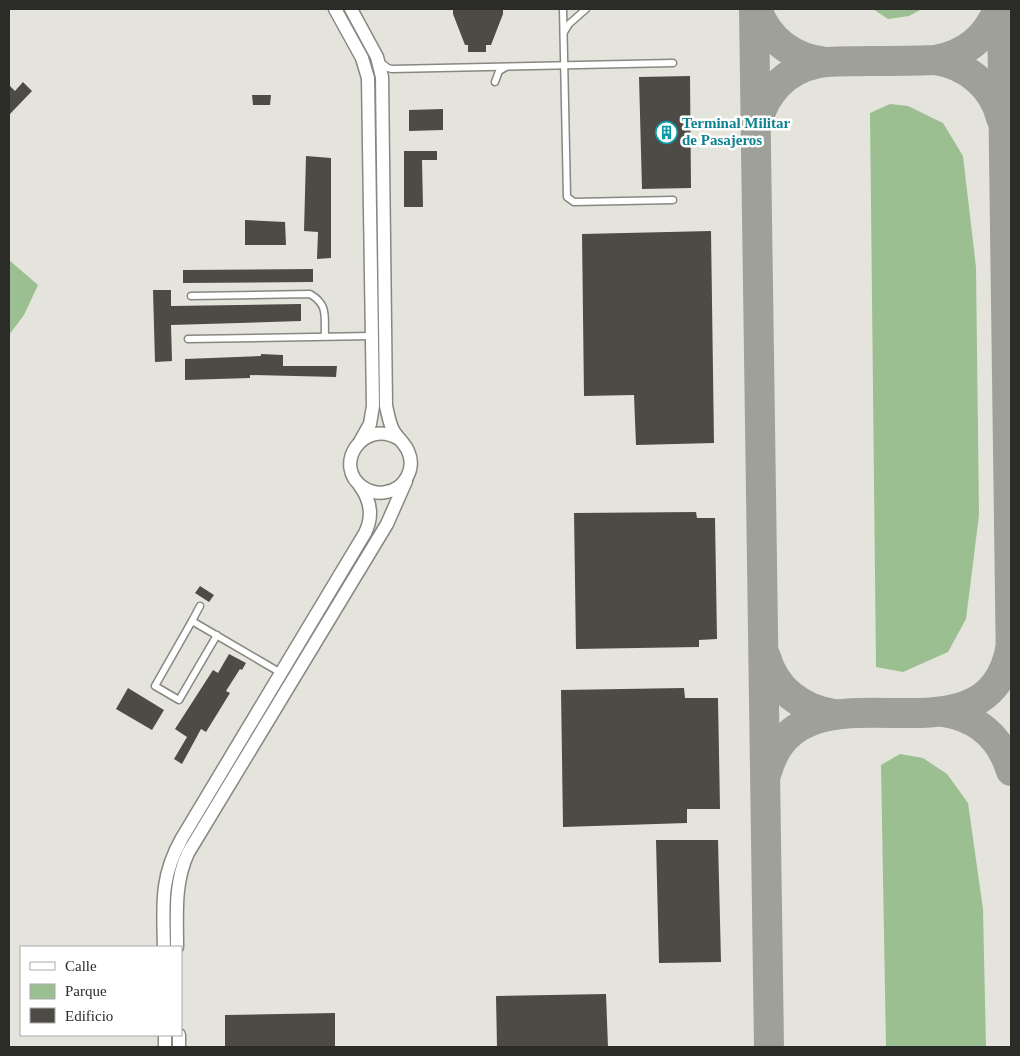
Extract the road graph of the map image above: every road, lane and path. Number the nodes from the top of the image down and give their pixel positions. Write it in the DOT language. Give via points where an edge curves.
graph roads {
  1 [pos="335,9"];
  2 [pos="351,9"];
  3 [pos="563,9"];
  4 [pos="586,9"];
  5 [pos="576,18"];
  6 [pos="563,33"];
  7 [pos="377,57"];
  8 [pos="673,63"];
  9 [pos="564,65"];
  10 [pos="509,66"];
  11 [pos="480,67"];
  12 [pos="392,68"];
  13 [pos="382,84"];
  14 [pos="376,100"];
  15 [pos="673,200"];
  16 [pos="191,296"];
  17 [pos="325,336"];
  18 [pos="372,336"];
  19 [pos="188,339"];
  20 [pos="399,439"];
  21 [pos="359,442"];
  22 [pos="408,474"];
  23 [pos="360,486"];
  24 [pos="200,606"];
  25 [pos="192,621"];
  26 [pos="217,635"];
  27 [pos="281,673"];
  28 [pos="164,946"];
  29 [pos="177,946"];
  1 -- 14 [label="street" via="365,64"];
  2 -- 7 [label="street"];
  3 -- 5 [label="lane" via="565,17"];
  3 -- 6 [label="lane"];
  4 -- 5 [label="lane"];
  5 -- 6 [label="lane"];
  6 -- 9 [label="lane"];
  7 -- 12 [label="lane" via="383,65"];
  7 -- 13 [label="street"];
  8 -- 9 [label="lane"];
  9 -- 10 [label="lane"];
  9 -- 15 [label="lane" via="567,197 574,202"];
  10 -- 11 [label="lane"];
  10 -- 11 [label="lane" via="499,71 495,82 491,71"];
  11 -- 12 [label="lane"];
  12 -- 13 [label="lane" via="384,75"];
  13 -- 14 [label="street"];
  14 -- 18 [label="street"];
  14 -- 20 [label="street" via="386,406"];
  16 -- 17 [label="lane" via="310,294 324,307"];
  17 -- 18 [label="lane"];
  17 -- 19 [label="lane"];
  18 -- 21 [label="street" via="373,412 367,431"];
  20 -- 21 [label="street" via="379,433"];
  20 -- 22 [label="street" via="410,459"];
  21 -- 23 [label="street" via="350,464"];
  22 -- 23 [label="street" via="391,491 375,493"];
  22 -- 29 [label="street" via="387,524 188,853 177,890"];
  23 -- 27 [label="street" via="369,504 368,526"];
  24 -- 25 [label="lane"];
  25 -- 26 [label="lane"];
  25 -- 26 [label="lane" via="155,686 179,700"];
  26 -- 27 [label="lane"];
  27 -- 28 [label="street" via="172,858 163,896"];
}
